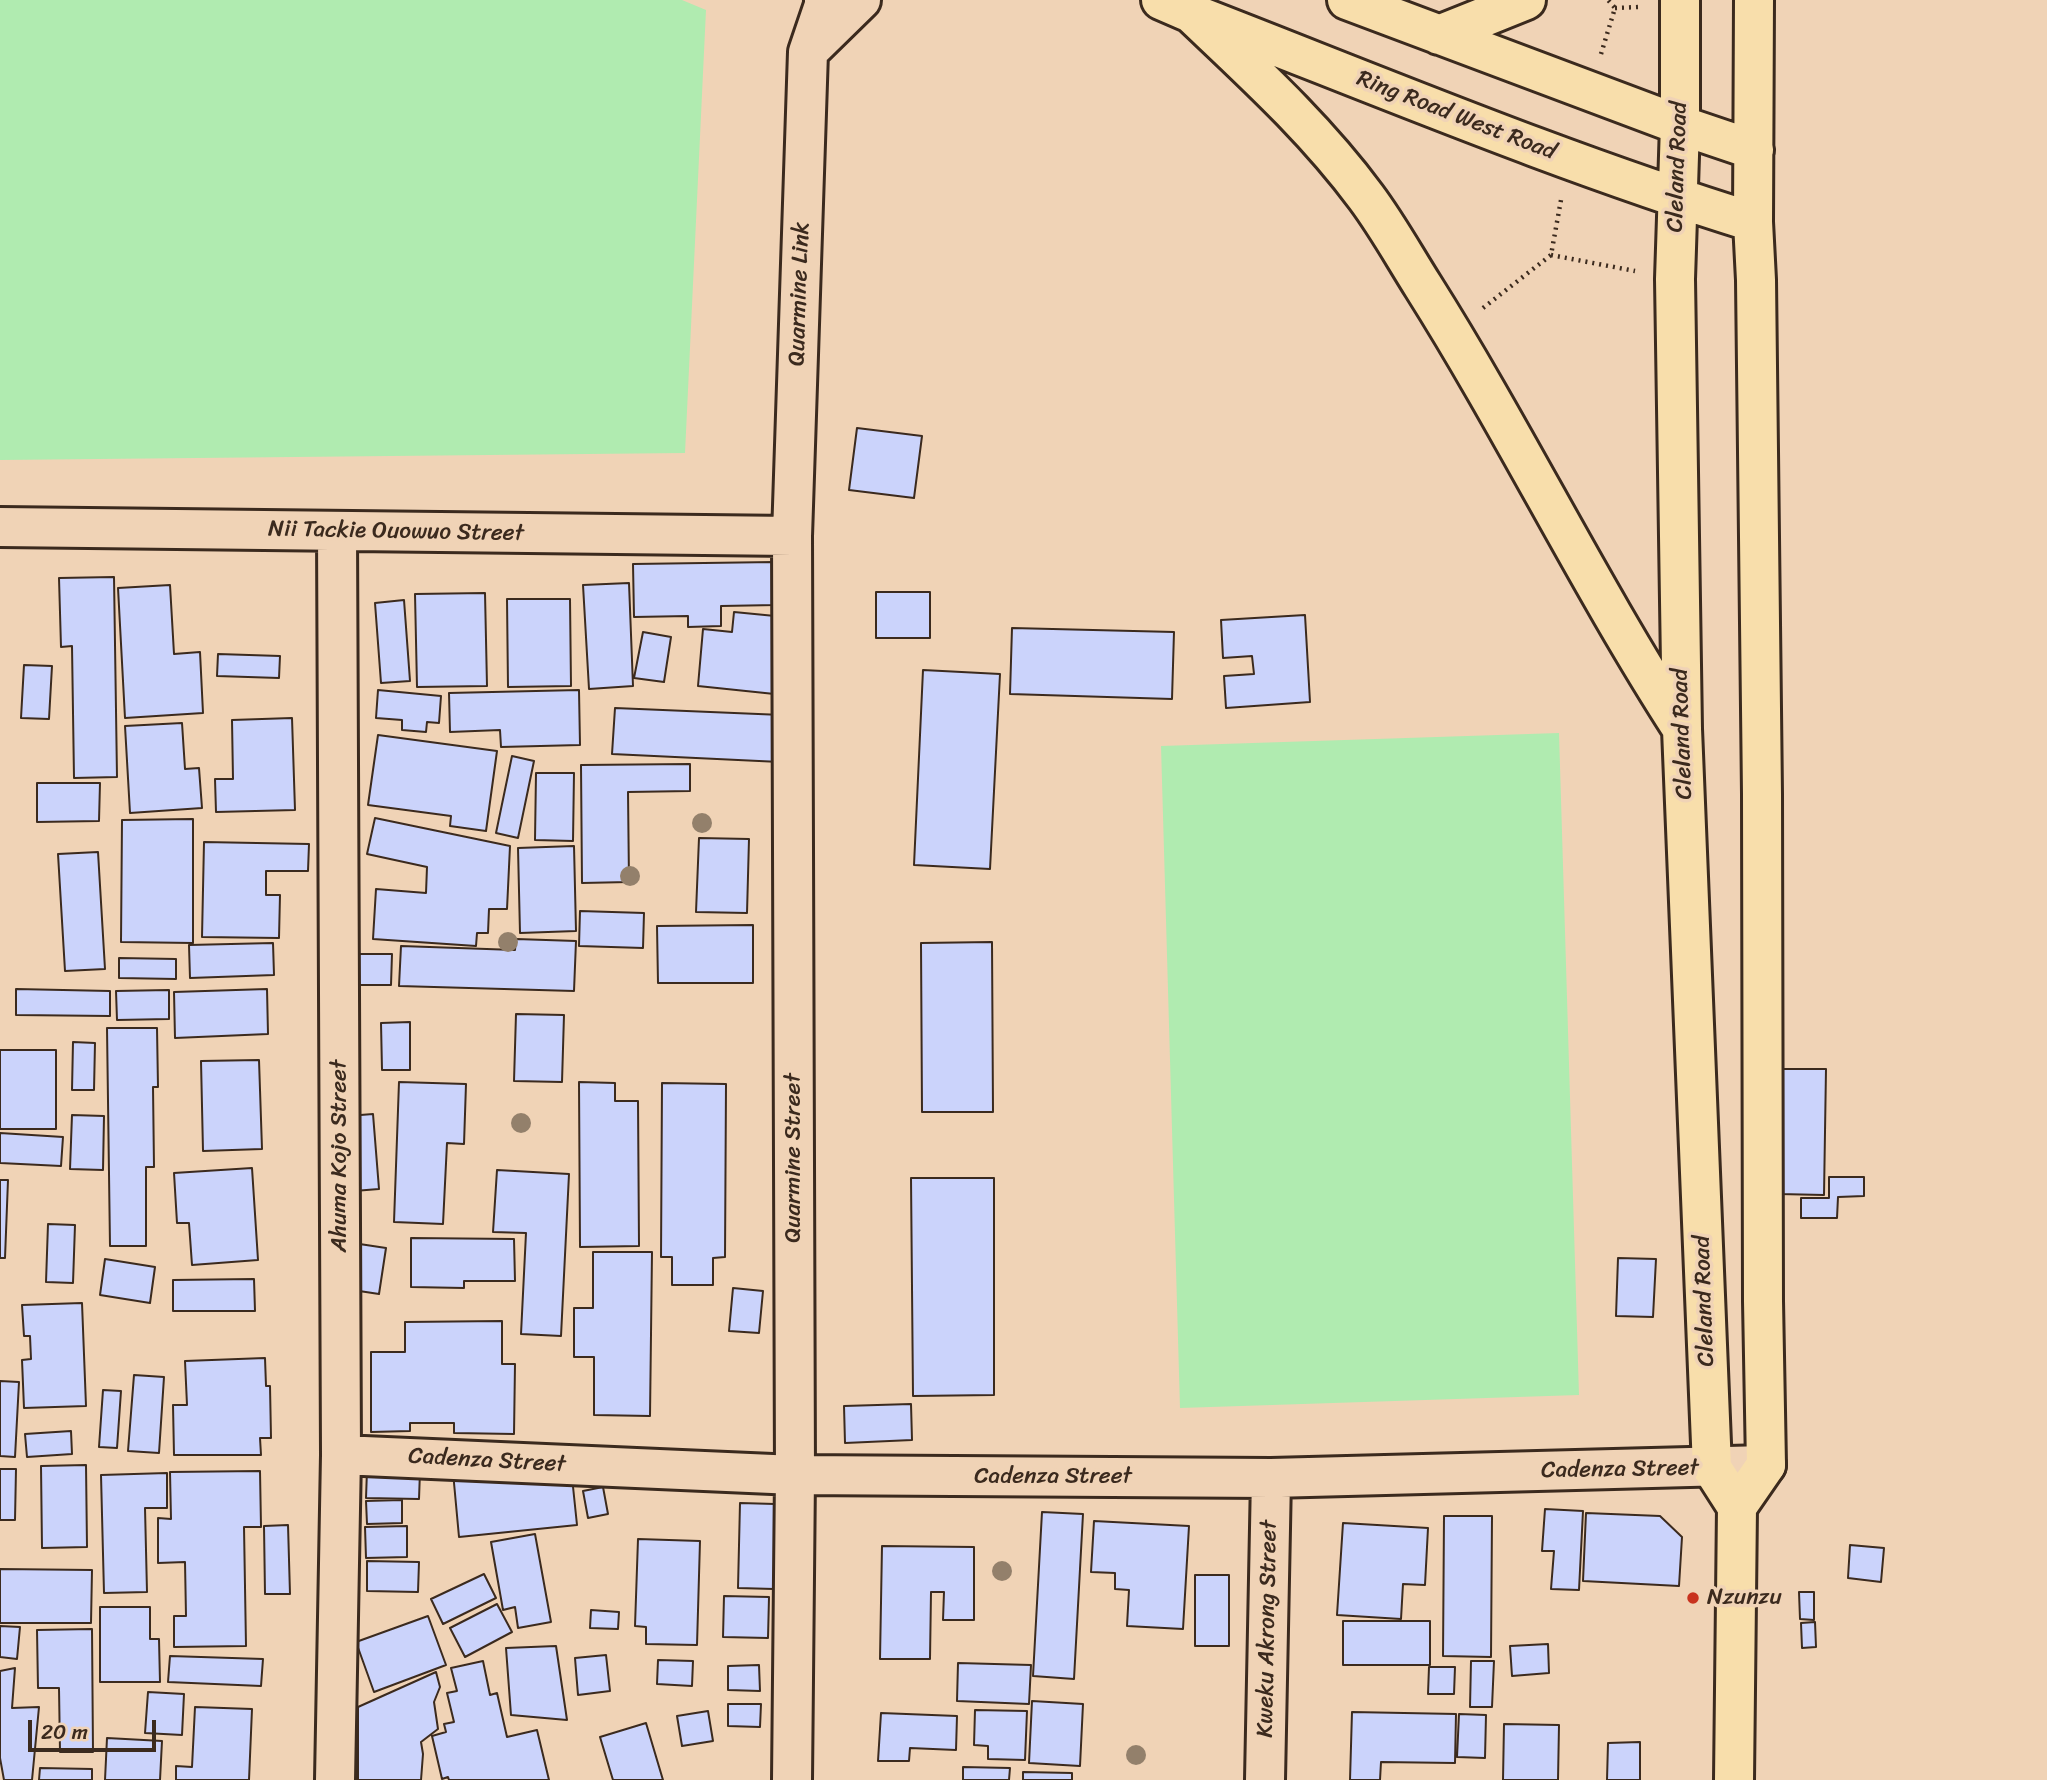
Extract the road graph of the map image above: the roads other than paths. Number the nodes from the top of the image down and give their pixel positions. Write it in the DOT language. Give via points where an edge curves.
graph roads {
  1 [pos="824,0"];
  2 [pos="862,0"];
  3 [pos="1347,0"];
  4 [pos="1527,0"];
  5 [pos="1680,0"];
  6 [pos="1754,0"];
  7 [pos="1176,7"];
  8 [pos="1439,35"];
  9 [pos="808,52"];
  10 [pos="1680,125"];
  11 [pos="1754,150"];
  12 [pos="1677,198"];
  13 [pos="1753,222"];
  14 [pos="0,527"];
  15 [pos="337,532"];
  16 [pos="792,536"];
  17 [pos="1682,729"];
  18 [pos="341,1455"];
  19 [pos="1766,1465"];
  20 [pos="1712,1468"];
  21 [pos="795,1475"];
  22 [pos="1270,1478"];
  23 [pos="1737,1507"];
  24 [pos="335,1780"];
  25 [pos="792,1780"];
  26 [pos="1265,1780"];
  27 [pos="1734,1780"];
  1 -- 9 [label="street, Quarmine Link"];
  2 -- 9 [label="street"];
  3 -- 8 [label="main road"];
  4 -- 8 [label="main road"];
  5 -- 10 [label="main road, Cleland Road"];
  6 -- 11 [label="main road"];
  7 -- 12 [label="main road, Ring Road West Road"];
  7 -- 17 [label="main road" via="1279,96 1367,198 1452,332"];
  8 -- 10 [label="main road"];
  9 -- 16 [label="street, Quarmine Link"];
  10 -- 11 [label="main road"];
  10 -- 12 [label="main road, Cleland Road"];
  11 -- 13 [label="main road"];
  12 -- 13 [label="main road, Ring Road West Road"];
  12 -- 17 [label="main road, Cleland Road"];
  13 -- 19 [label="main road"];
  14 -- 15 [label="street, Nii Tackie Ouowuo Street"];
  15 -- 16 [label="street, Nii Tackie Ouowuo Street"];
  15 -- 18 [label="street, Ahuma Kojo Street"];
  16 -- 21 [label="street, Quarmine Street"];
  17 -- 20 [label="main road, Cleland Road"];
  18 -- 21 [label="street, Cadenza Street"];
  18 -- 24 [label="street, Ahuma Kojo Street"];
  19 -- 20 [label="street, Cadenza Street"];
  19 -- 23 [label="main road"];
  20 -- 22 [label="street, Cadenza Street"];
  20 -- 23 [label="main road"];
  21 -- 22 [label="street, Cadenza Street"];
  21 -- 25 [label="street, Quarmine Street"];
  22 -- 26 [label="street, Kweku Akrong Street"];
  23 -- 27 [label="main road"];
}
